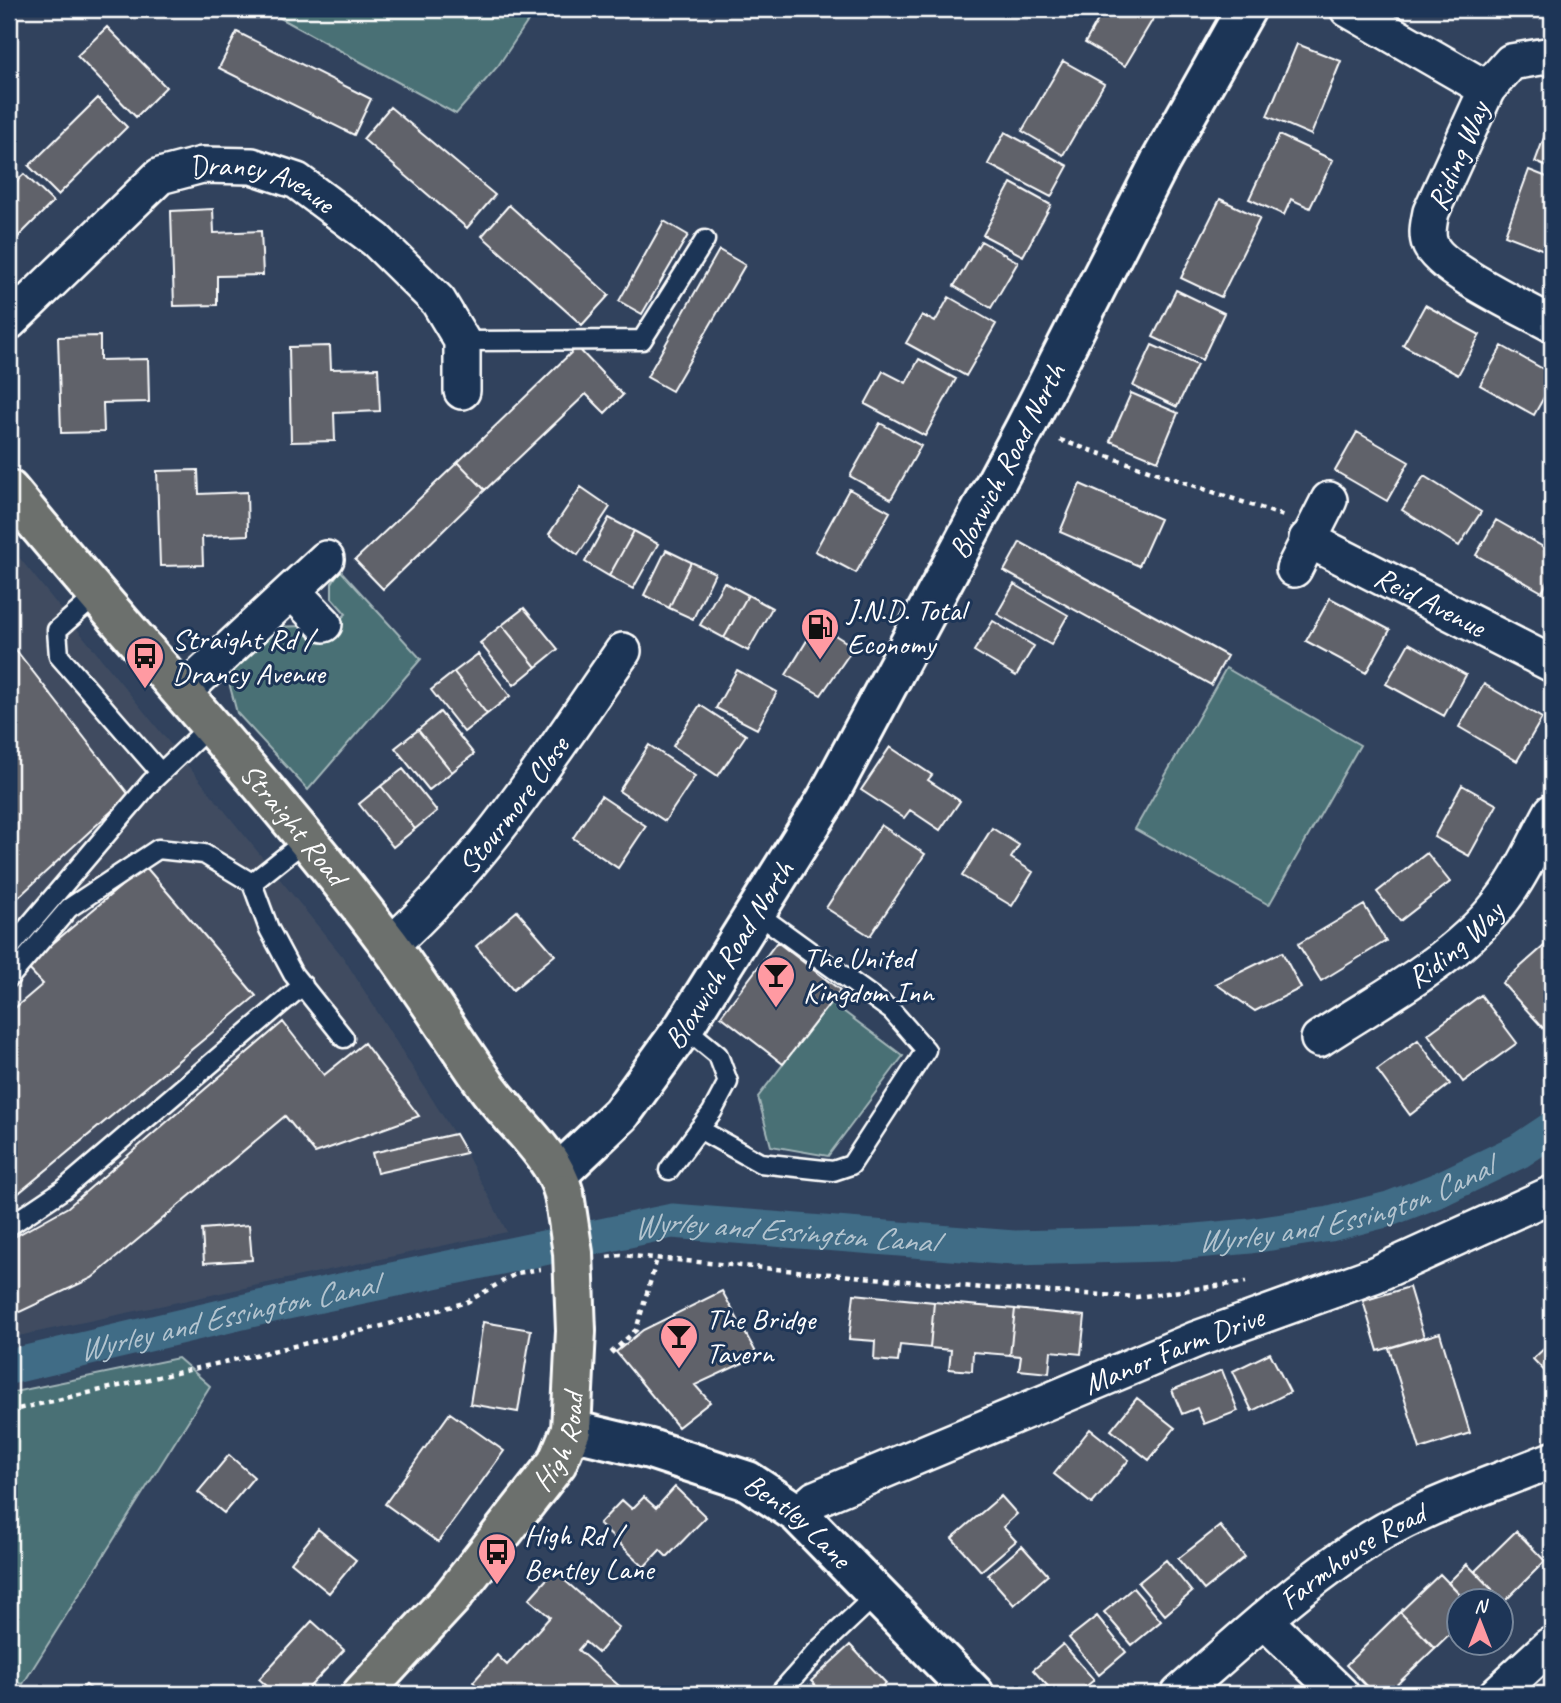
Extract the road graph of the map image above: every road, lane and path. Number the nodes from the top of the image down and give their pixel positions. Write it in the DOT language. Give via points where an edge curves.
graph roads {
  1 [pos="1246,9"];
  2 [pos="1348,9"];
  3 [pos="1552,55"];
  4 [pos="1486,89"];
  5 [pos="705,240"];
  6 [pos="9,322"];
  7 [pos="1552,324"];
  8 [pos="462,341"];
  9 [pos="462,391"];
  10 [pos="1026,428"];
  11 [pos="9,490"];
  12 [pos="1311,533"];
  13 [pos="326,559"];
  14 [pos="293,593"];
  15 [pos="96,596"];
  16 [pos="324,624"];
  17 [pos="623,650"];
  18 [pos="1552,664"];
  19 [pos="183,692"];
  20 [pos="210,726"];
  21 [pos="160,772"];
  22 [pos="1552,812"];
  23 [pos="306,840"];
  24 [pos="252,883"];
  25 [pos="758,914"];
  26 [pos="390,945"];
  27 [pos="9,949"];
  28 [pos="9,978"];
  29 [pos="303,985"];
  30 [pos="684,1027"];
  31 [pos="344,1038"];
  32 [pos="1319,1039"];
  33 [pos="699,1129"];
  34 [pos="669,1170"];
  35 [pos="561,1184"];
  36 [pos="1552,1194"];
  37 [pos="9,1226"];
  38 [pos="595,1259"];
  39 [pos="657,1259"];
  40 [pos="543,1269"];
  41 [pos="1248,1282"];
  42 [pos="575,1345"];
  43 [pos="9,1412"];
  44 [pos="570,1430"];
  45 [pos="1552,1460"];
  46 [pos="798,1514"];
  47 [pos="878,1593"];
  48 [pos="1264,1620"];
  49 [pos="1552,1650"];
  50 [pos="362,1694"];
  51 [pos="779,1694"];
  52 [pos="974,1694"];
  53 [pos="1179,1694"];
  54 [pos="1342,1694"];
  55 [pos="1497,1694"];
  1 -- 10 [label="street, Bloxwich Road North" via="1160,162"];
  2 -- 4 [label="street"];
  3 -- 4 [label="street, Riding Way" via="1511,62"];
  4 -- 7 [label="street, Riding Way" via="1431,212 1430,246 1460,273"];
  5 -- 8 [label="lane" via="642,340"];
  6 -- 8 [label="street, Drancy Avenue" via="160,176 202,165 252,166 297,181 376,240 438,301"];
  8 -- 9 [label="street"];
  10 -- 12 [label="path"];
  10 -- 25 [label="street, Bloxwich Road North" via="870,720"];
  11 -- 15 [label="main road, Straight Road"];
  12 -- 18 [label="street, Reid Avenue"];
  13 -- 14 [label="street"];
  14 -- 16 [label="street"];
  14 -- 19 [label="street"];
  15 -- 19 [label="main road, Straight Road"];
  15 -- 21 [label="lane" via="57,631 59,656"];
  17 -- 26 [label="street, Stourmore Close" via="513,809 428,912"];
  19 -- 20 [label="main road, Straight Road"];
  20 -- 21 [label="lane"];
  20 -- 23 [label="main road, Straight Road"];
  21 -- 27 [label="lane"];
  22 -- 32 [label="street, Riding Way" via="1505,896 1472,933 1438,961"];
  23 -- 24 [label="lane"];
  23 -- 26 [label="main road, Straight Road"];
  24 -- 28 [label="lane" via="204,854 158,849 69,908"];
  24 -- 29 [label="lane" via="269,929"];
  25 -- 30 [label="street, Bloxwich Road North"];
  25 -- 33 [label="lane" via="892,1011 926,1050 851,1165 833,1171 760,1163"];
  26 -- 35 [label="main road, Straight Road" via="487,1087"];
  29 -- 31 [label="lane"];
  29 -- 37 [label="lane" via="64,1189"];
  30 -- 33 [label="lane" via="718,1055 728,1082"];
  30 -- 35 [label="street, Bloxwich Road North" via="621,1114"];
  33 -- 34 [label="lane"];
  35 -- 42 [label="main road, High Road, bridge" via="573,1252"];
  36 -- 46 [label="street, Manor Farm Drive" via="1374,1275 1197,1339 815,1499"];
  38 -- 39 [label="path" via="621,1255"];
  39 -- 41 [label="path" via="1137,1297"];
  39 -- 42 [label="path" via="636,1330 605,1359"];
  40 -- 43 [label="path" via="517,1273 467,1302 382,1326"];
  42 -- 44 [label="main road, High Road"];
  44 -- 46 [label="street, Bentley Lane" via="650,1448 748,1482"];
  44 -- 50 [label="main road, High Road" via="557,1462 536,1492 452,1597"];
  45 -- 48 [label="street, Farmhouse Road" via="1421,1513 1354,1550"];
  46 -- 47 [label="street, Bentley Lane"];
  47 -- 51 [label="lane"];
  47 -- 52 [label="street, Bentley Lane"];
  48 -- 53 [label="street, Farmhouse Road"];
  48 -- 54 [label="street"];
  49 -- 55 [label="street" via="1549,1646"];
}
